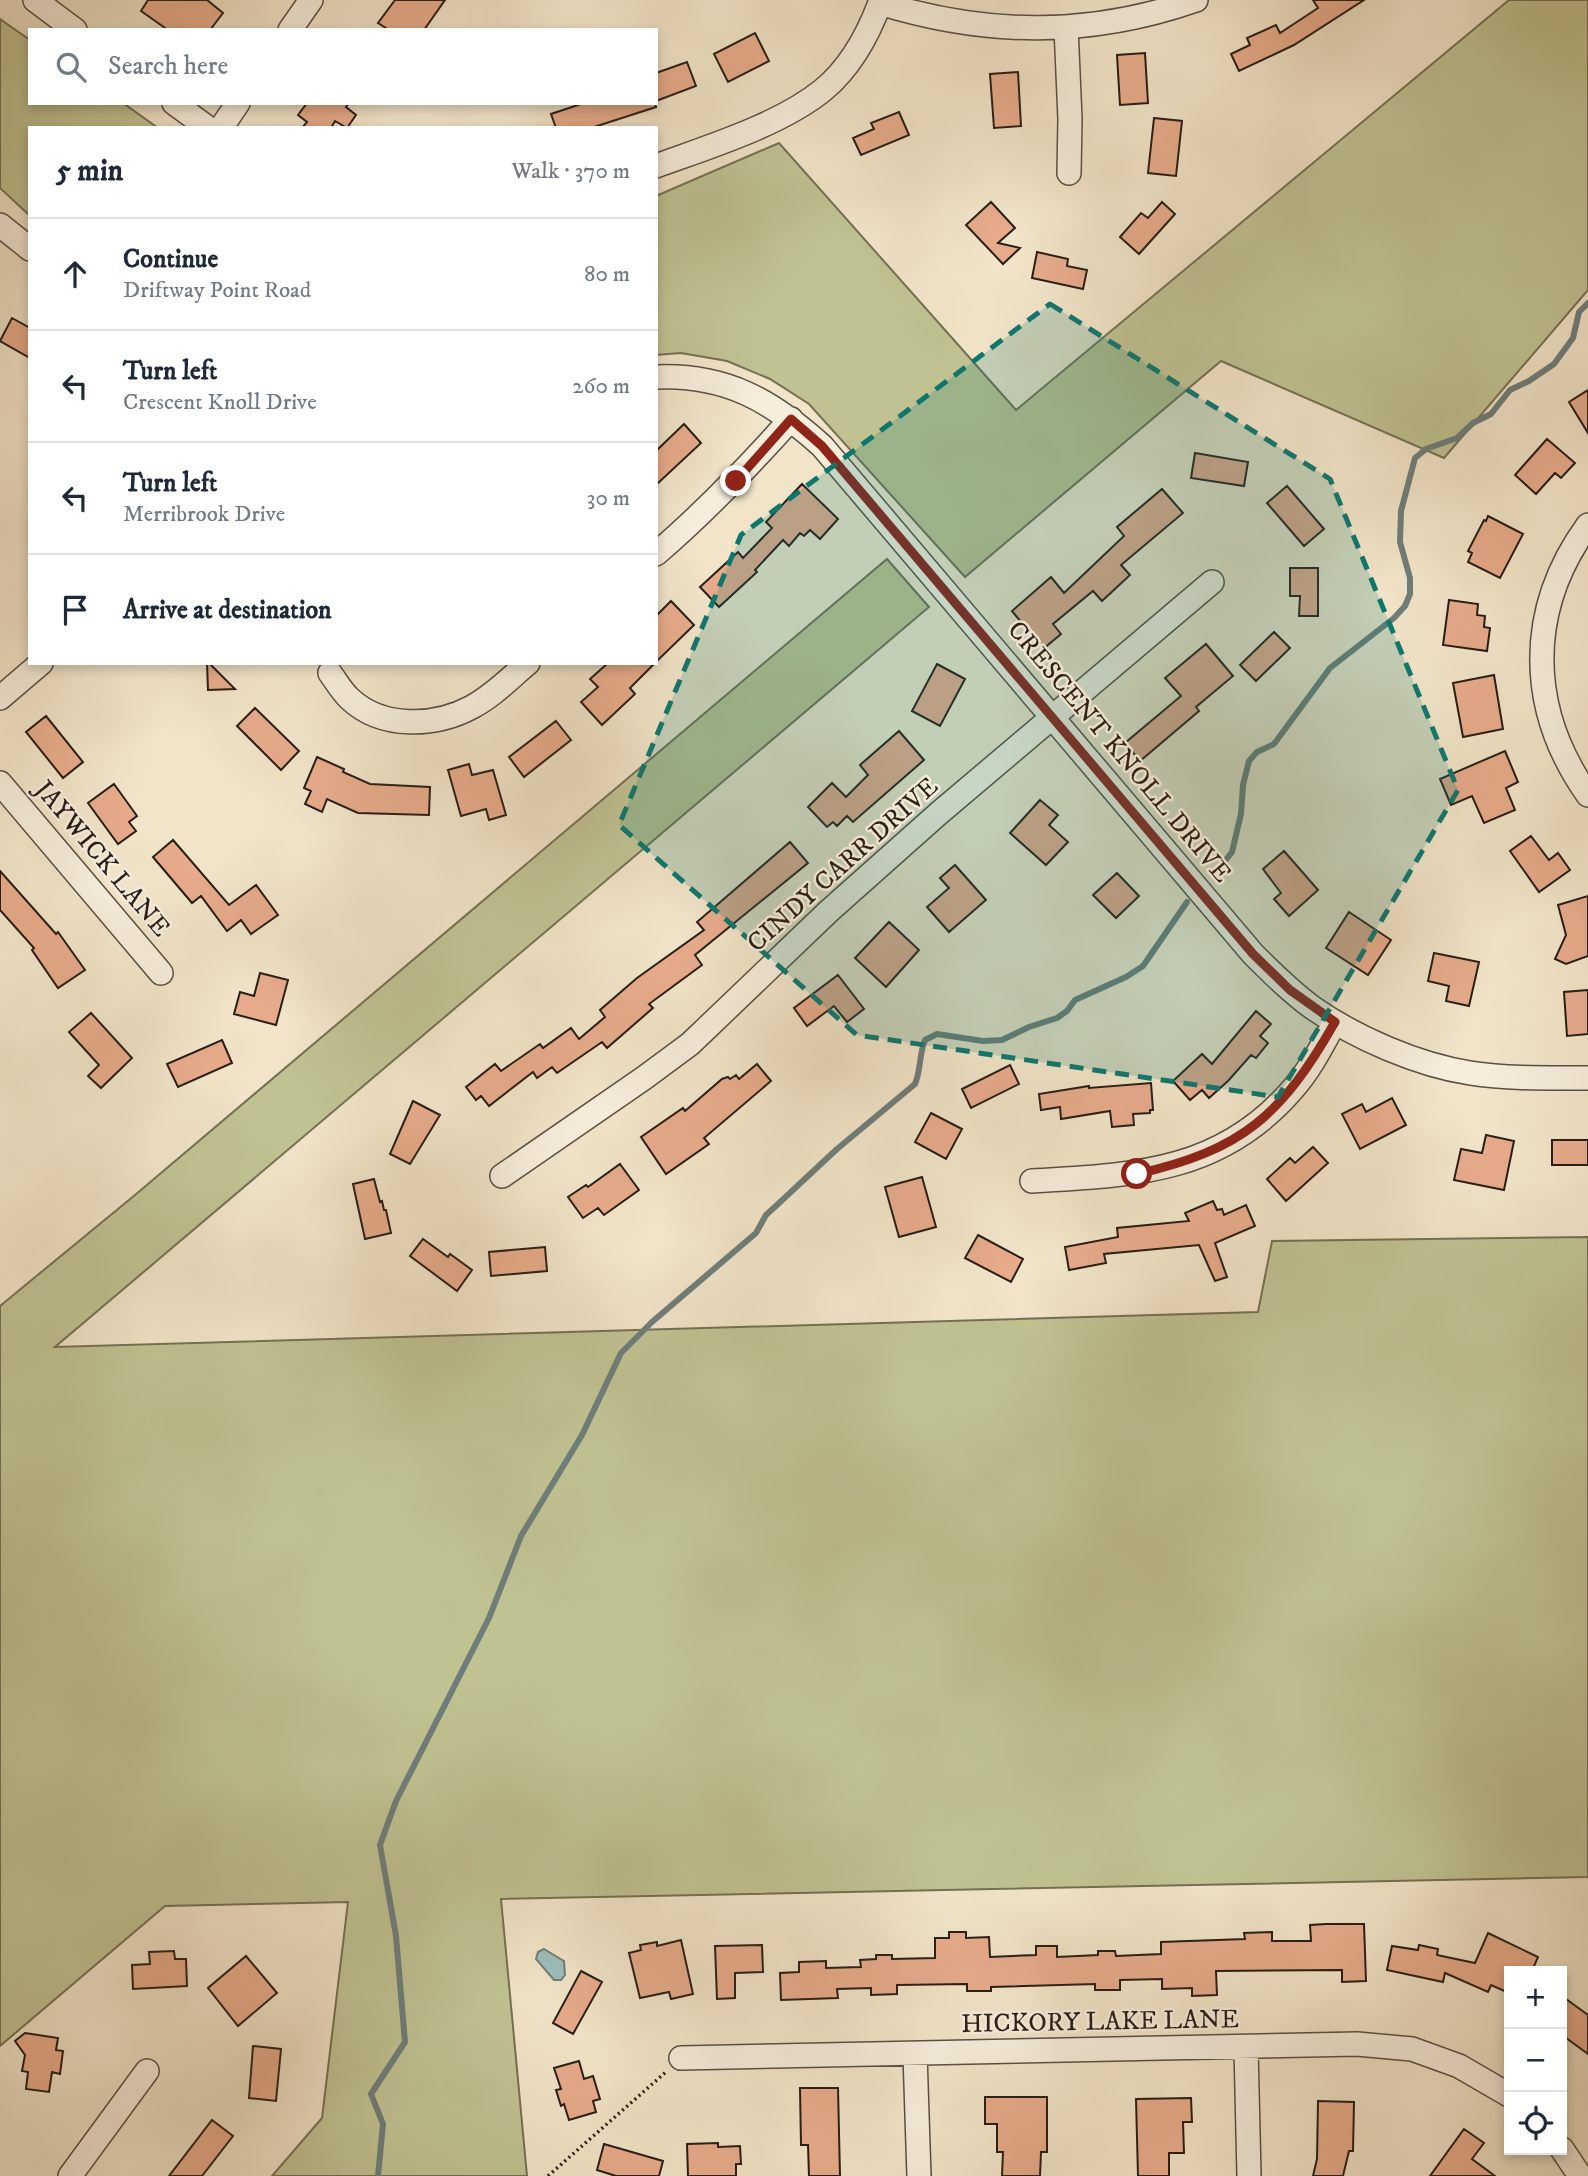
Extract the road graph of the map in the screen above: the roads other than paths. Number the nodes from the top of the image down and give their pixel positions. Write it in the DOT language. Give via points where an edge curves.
graph roads {
  1 [pos="35,0"];
  2 [pos="311,0"];
  3 [pos="1196,0"];
  4 [pos="880,1"];
  5 [pos="1066,27"];
  6 [pos="72,28"];
  7 [pos="291,28"];
  8 [pos="177,105"];
  9 [pos="238,105"];
  10 [pos="205,126"];
  11 [pos="222,126"];
  12 [pos="658,165"];
  13 [pos="1069,173"];
  14 [pos="0,225"];
  15 [pos="28,248"];
  16 [pos="658,377"];
  17 [pos="791,419"];
  18 [pos="1588,525"];
  19 [pos="658,552"];
  20 [pos="1212,582"];
  21 [pos="39,665"];
  22 [pos="526,665"];
  23 [pos="330,673"];
  24 [pos="0,698"];
  25 [pos="1053,716"];
  26 [pos="0,783"];
  27 [pos="1588,795"];
  28 [pos="161,972"];
  29 [pos="1335,1022"];
  30 [pos="1588,1078"];
  31 [pos="502,1176"];
  32 [pos="1032,1181"];
  33 [pos="1246,2046"];
  34 [pos="915,2054"];
  35 [pos="681,2058"];
  36 [pos="147,2071"];
  37 [pos="1504,2092"];
  38 [pos="1567,2154"];
  39 [pos="1581,2169"];
  40 [pos="70,2176"];
  41 [pos="919,2176"];
  42 [pos="1249,2176"];
  1 -- 6 [label="street"];
  2 -- 7 [label="street"];
  3 -- 5 [label="street" via="1135,17"];
  4 -- 5 [label="street" via="956,23 1020,29"];
  4 -- 12 [label="street" via="869,31 825,89 729,139"];
  5 -- 13 [label="street"];
  8 -- 10 [label="street"];
  9 -- 11 [label="street"];
  14 -- 15 [label="street"];
  16 -- 17 [label="street, CRESCENT KNOLL DRIVE" via="715,382 743,391"];
  17 -- 19 [label="street" via="736,481"];
  17 -- 25 [label="street, CRESCENT KNOLL DRIVE" via="822,446"];
  18 -- 27 [label="street" via="1563,565 1548,606 1541,651 1541,675 1553,727"];
  20 -- 25 [label="street, CINDY CARR DRIVE"];
  21 -- 24 [label="street"];
  22 -- 23 [label="street" via="472,708 427,722 405,722 366,711"];
  25 -- 29 [label="street, CRESCENT KNOLL DRIVE" via="1253,954 1290,990"];
  25 -- 31 [label="street, CINDY CARR DRIVE" via="829,911 690,1044"];
  26 -- 28 [label="street, JAYWICK LANE"];
  29 -- 30 [label="street, CRESCENT KNOLL DRIVE" via="1409,1058 1441,1067 1519,1078"];
  29 -- 32 [label="street" via="1293,1089 1233,1140 1177,1165 1137,1174"];
  33 -- 34 [label="street, HICKORY LAKE LANE"];
  33 -- 37 [label="street, HICKORY LAKE LANE" via="1357,2044 1412,2049 1459,2066"];
  33 -- 42 [label="street"];
  34 -- 35 [label="street, HICKORY LAKE LANE"];
  34 -- 41 [label="street"];
  36 -- 40 [label="street"];
  38 -- 39 [label="street"];
}
